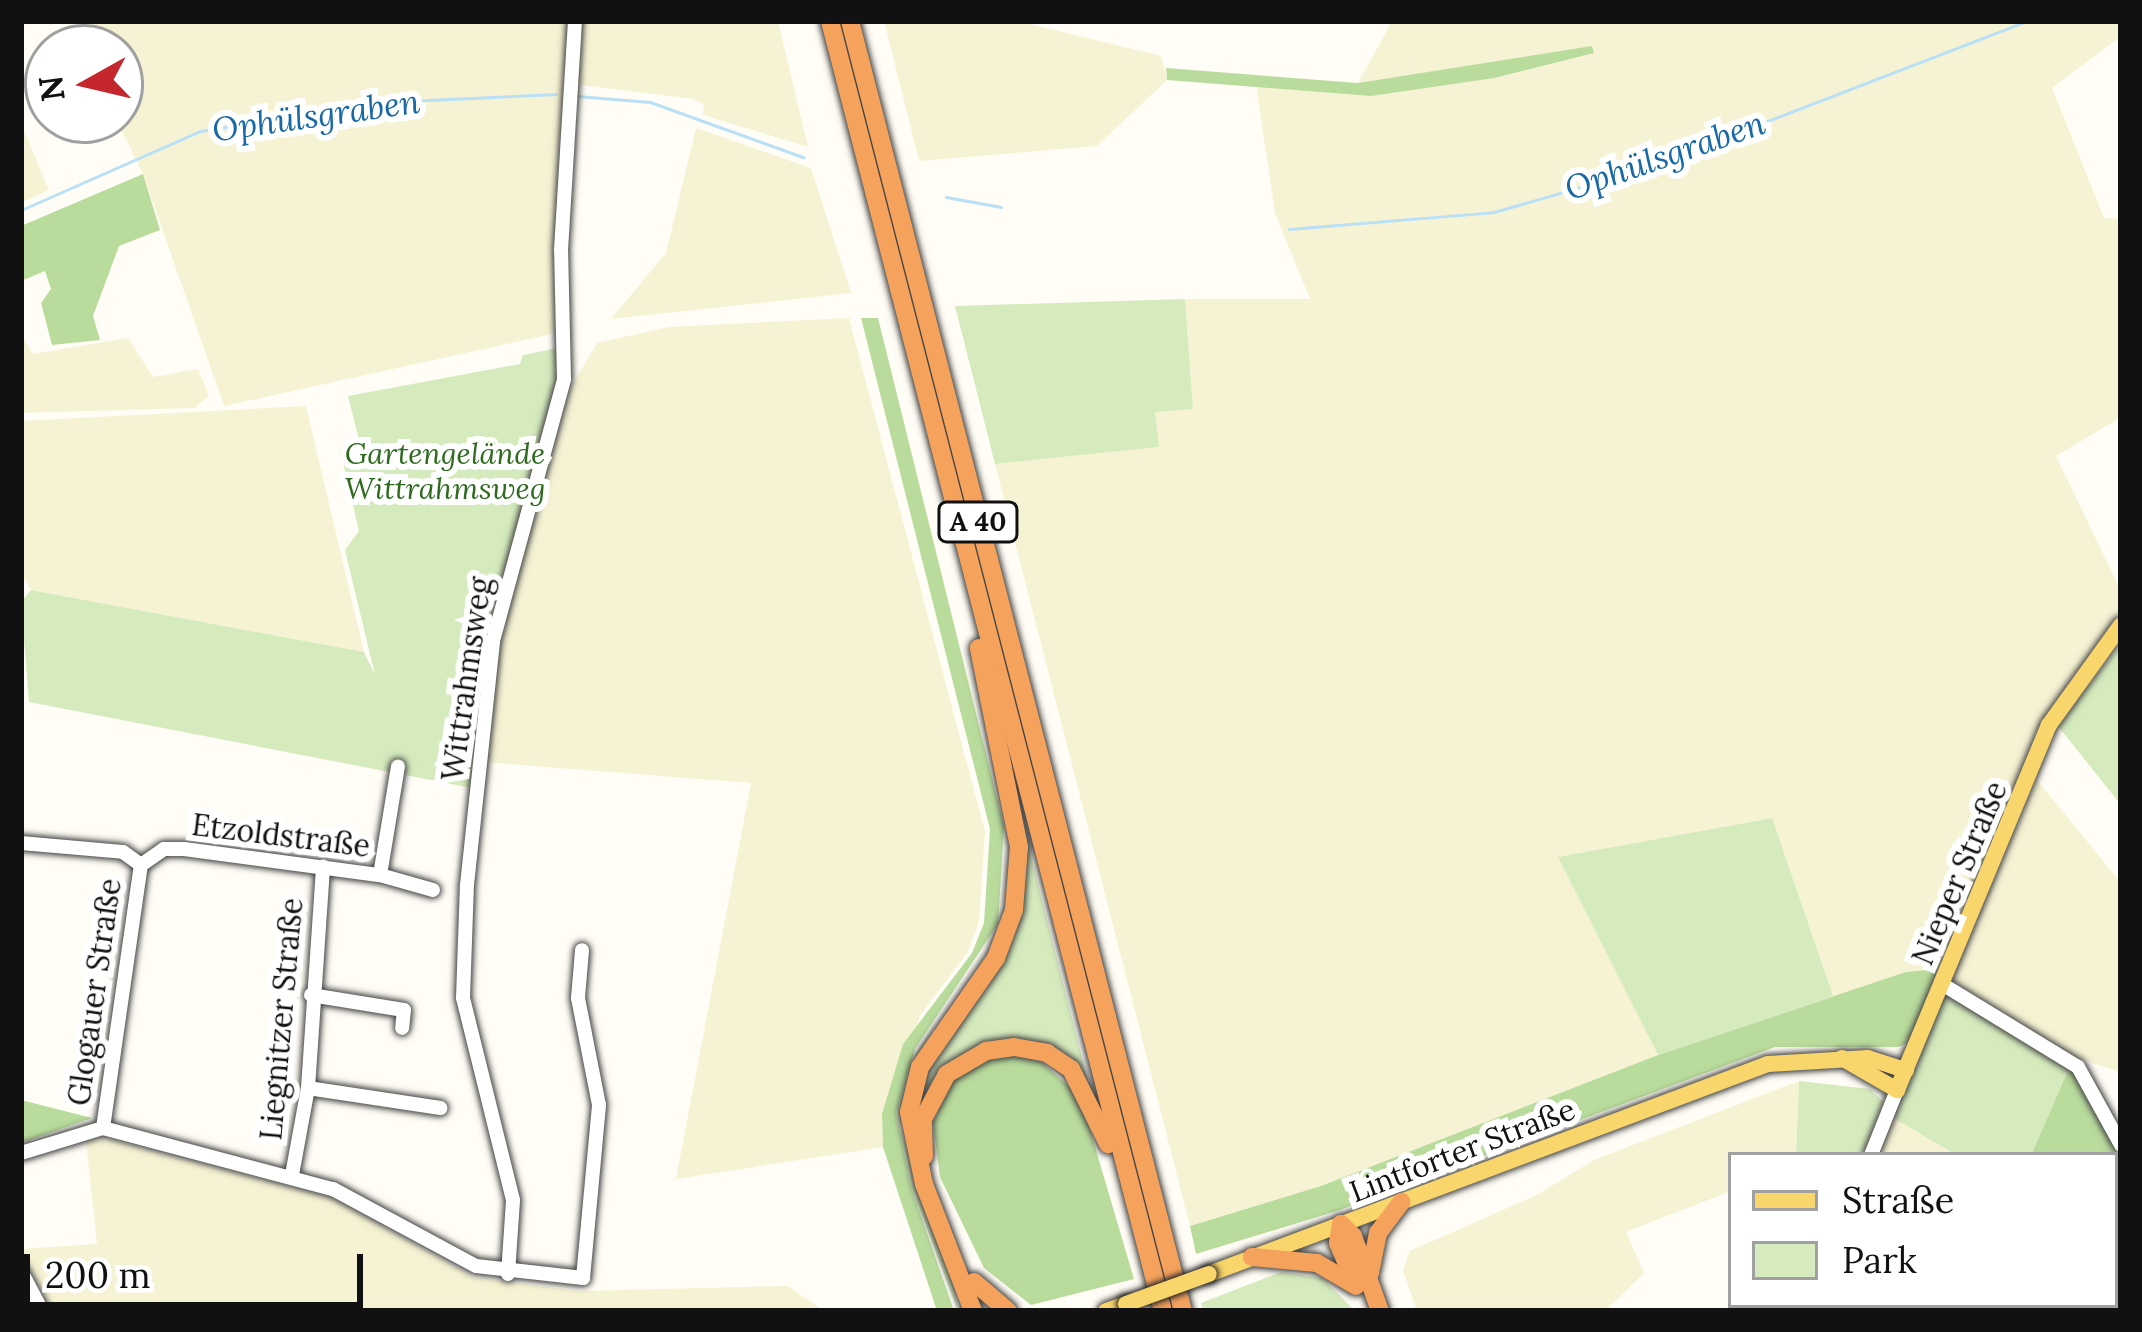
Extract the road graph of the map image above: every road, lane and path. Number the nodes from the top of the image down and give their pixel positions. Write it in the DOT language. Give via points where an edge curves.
graph roads {
  1 [pos="575,21"];
  2 [pos="830,21"];
  3 [pos="850,21"];
  4 [pos="962,531"];
  5 [pos="2121,625"];
  6 [pos="398,766"];
  7 [pos="28,844"];
  8 [pos="140,865"];
  9 [pos="323,868"];
  10 [pos="380,875"];
  11 [pos="433,890"];
  12 [pos="582,950"];
  13 [pos="1942,984"];
  14 [pos="311,995"];
  15 [pos="402,1028"];
  16 [pos="1841,1058"];
  17 [pos="1906,1070"];
  18 [pos="308,1088"];
  19 [pos="1898,1090"];
  20 [pos="440,1108"];
  21 [pos="103,1128"];
  22 [pos="2121,1145"];
  23 [pos="1872,1152"];
  24 [pos="21,1153"];
  25 [pos="292,1175"];
  26 [pos="1401,1202"];
  27 [pos="1341,1224"];
  28 [pos="1145,1243"];
  29 [pos="1252,1257"];
  30 [pos="21,1271"];
  31 [pos="508,1274"];
  32 [pos="970,1284"];
  33 [pos="1363,1285"];
  34 [pos="42,1311"];
  35 [pos="971,1311"];
  36 [pos="986,1311"];
  37 [pos="1008,1311"];
  38 [pos="1106,1311"];
  39 [pos="1163,1311"];
  40 [pos="1184,1311"];
  41 [pos="1368,1311"];
  42 [pos="1380,1311"];
  1 -- 31 [label="street, Wittrahmsweg" via="561,250 564,379 545,468 500,603 467,885 463,998 513,1201"];
  2 -- 4 [label="highway, A 40"];
  3 -- 40 [label="highway, A 40"];
  4 -- 28 [label="highway, A 40"];
  4 -- 32 [label="highway" via="1019,847 1014,910 1002,945 934,1042 909,1112 924,1184"];
  5 -- 13 [label="main road, Nieper Straße" via="2049,725"];
  6 -- 10 [label="street"];
  7 -- 8 [label="street, Etzoldstraße" via="123,852"];
  8 -- 9 [label="street, Etzoldstraße" via="164,849 184,849"];
  8 -- 21 [label="street, Glogauer Straße"];
  9 -- 10 [label="street, Etzoldstraße"];
  9 -- 14 [label="street, Liegnitzer Straße"];
  10 -- 11 [label="street, Etzoldstraße"];
  12 -- 31 [label="street" via="578,998 599,1105 583,1278"];
  13 -- 17 [label="main road, Nieper Straße"];
  13 -- 22 [label="street" via="2078,1067"];
  14 -- 15 [label="street" via="404,1010"];
  14 -- 18 [label="street, Liegnitzer Straße"];
  16 -- 17 [label="main road, Lintforter Straße"];
  16 -- 19 [label="main road"];
  16 -- 26 [label="main road, Lintforter Straße" via="1768,1064"];
  17 -- 19 [label="main road, Nieper Straße"];
  18 -- 20 [label="street"];
  18 -- 25 [label="street, Liegnitzer Straße"];
  19 -- 23 [label="street, Nieper Straße"];
  21 -- 24 [label="street"];
  21 -- 25 [label="street"];
  25 -- 31 [label="street" via="365,1202 432,1246"];
  26 -- 27 [label="main road, Lintforter Straße"];
  26 -- 33 [label="highway" via="1378,1233"];
  27 -- 29 [label="main road, Lintforter Straße"];
  27 -- 33 [label="highway" via="1338,1243"];
  28 -- 32 [label="highway" via="1104,1131 1071,1069 1047,1053 986,1051 947,1074 923,1119 930,1181"];
  28 -- 39 [label="highway, A 40"];
  29 -- 33 [label="highway" via="1317,1263"];
  29 -- 38 [label="main road, Lintforter Straße, bridge"];
  30 -- 34 [label="street"];
  32 -- 35 [label="highway"];
  32 -- 36 [label="highway"];
  32 -- 37 [label="highway"];
  33 -- 41 [label="highway"];
  33 -- 42 [label="highway"];
}
